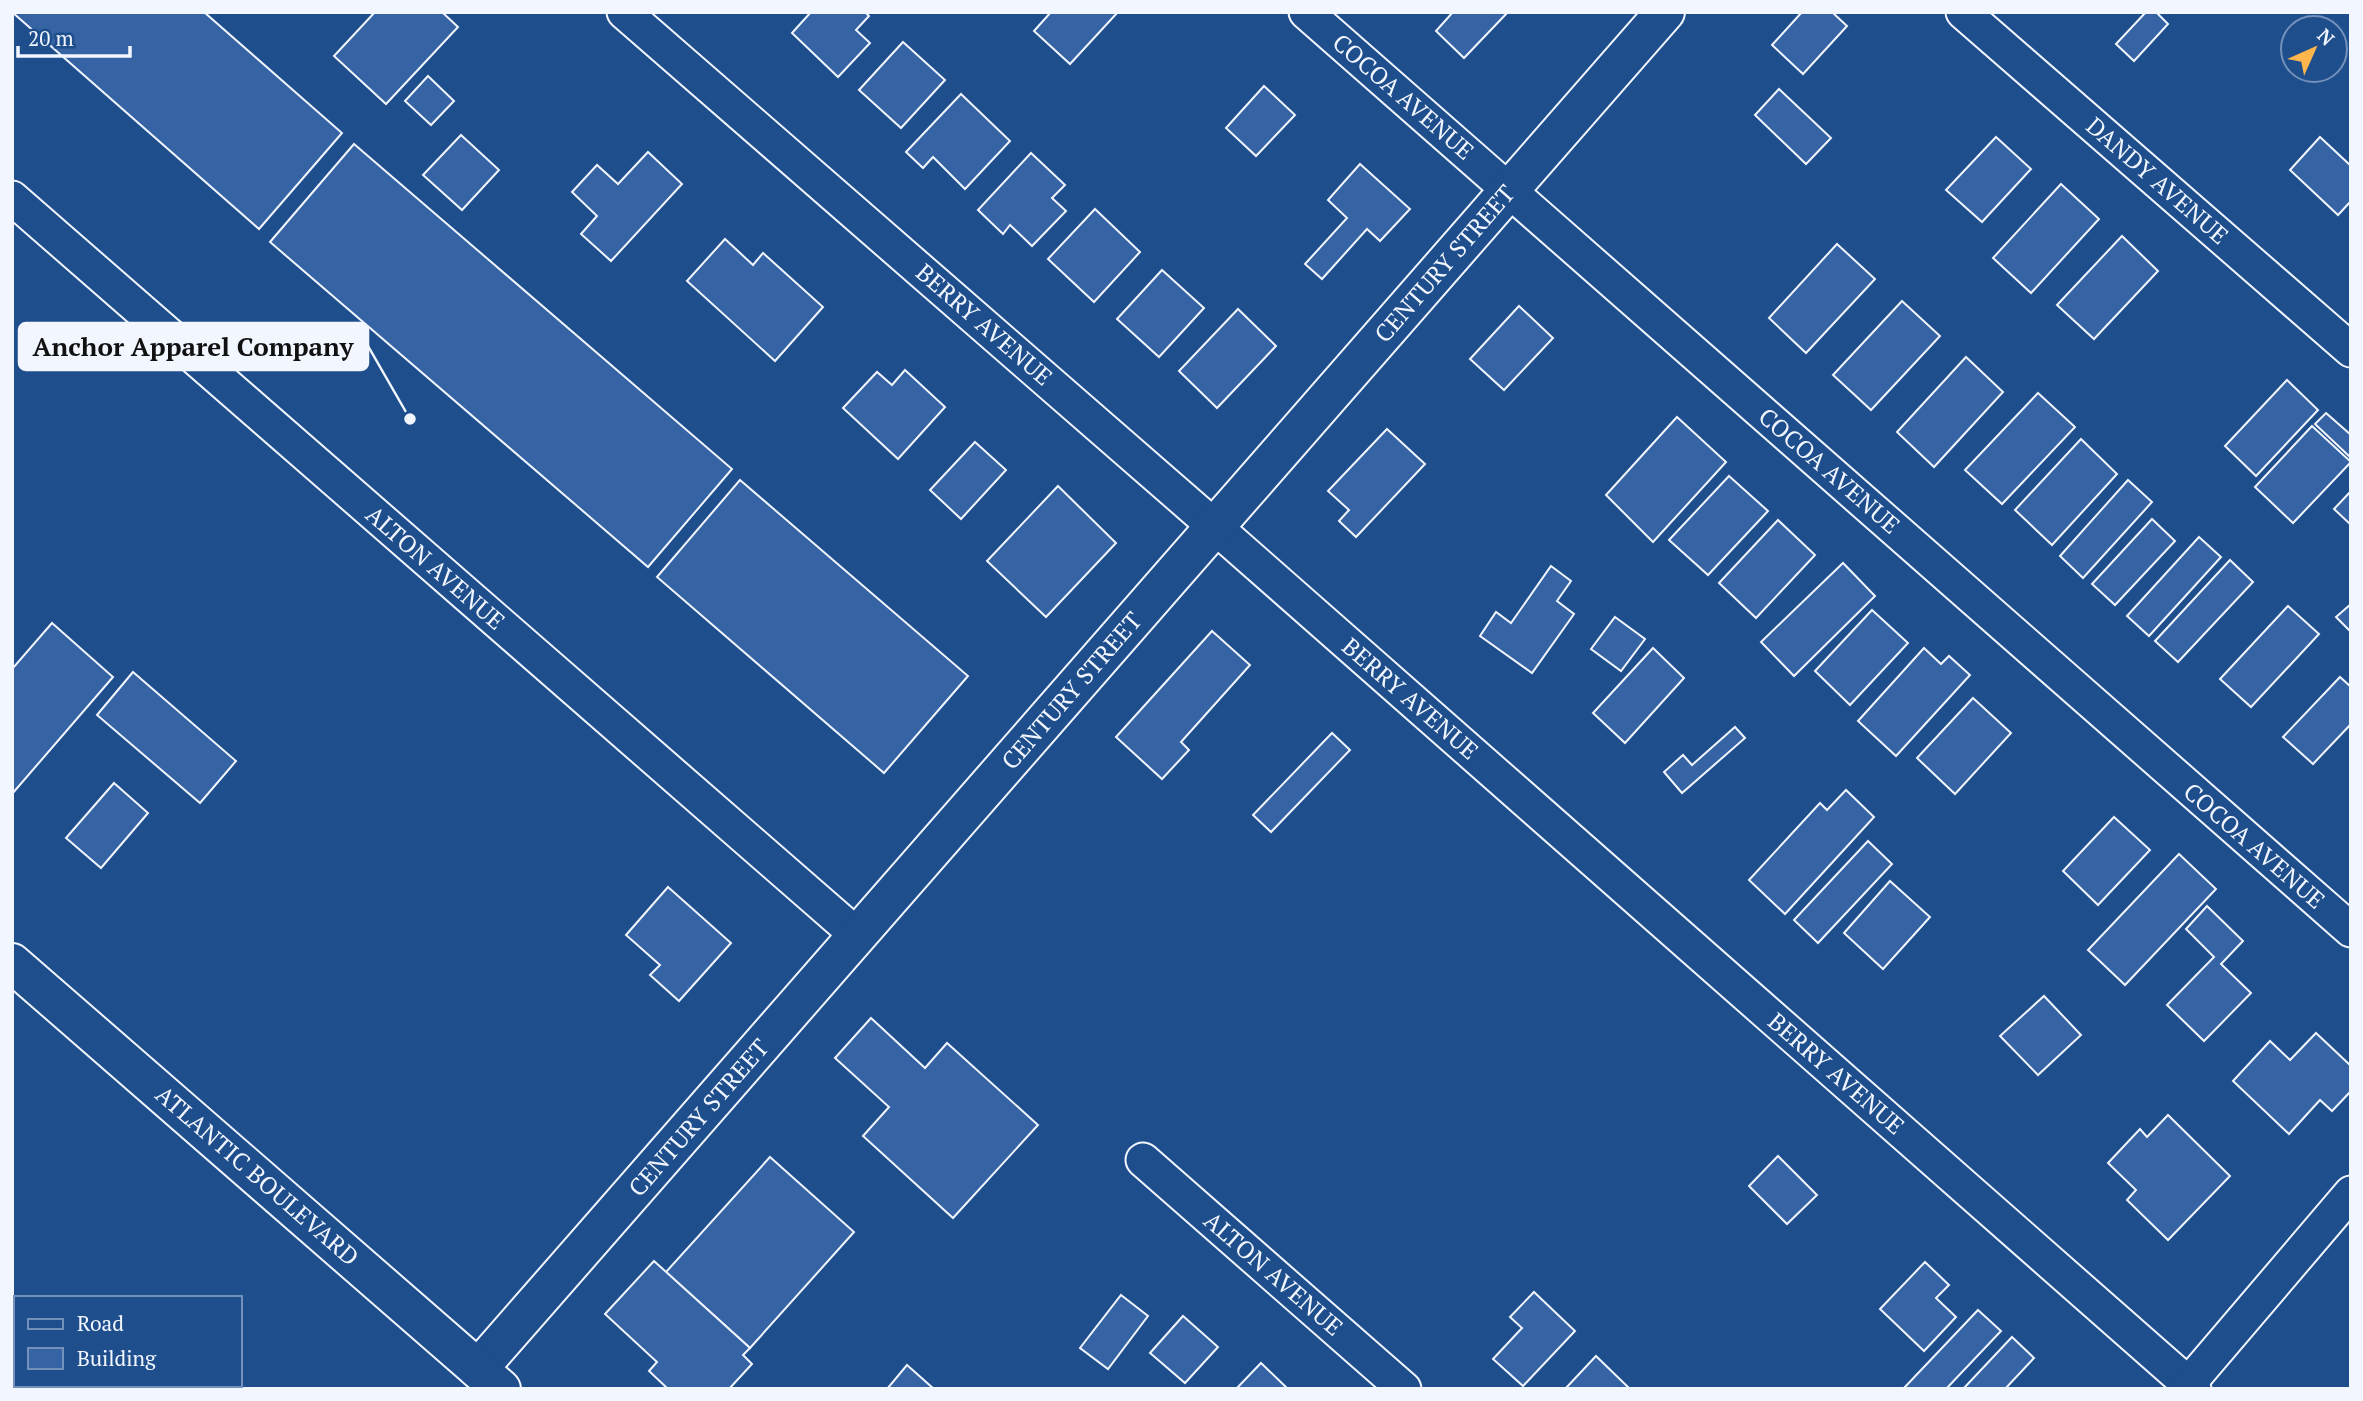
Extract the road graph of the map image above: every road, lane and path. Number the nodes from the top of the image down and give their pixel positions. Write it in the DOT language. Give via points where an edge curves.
graph roads {
  1 [pos="624,12"];
  2 [pos="1306,12"];
  3 [pos="1665,12"];
  4 [pos="1963,12"];
  5 [pos="1510,191"];
  6 [pos="12,198"];
  7 [pos="2351,351"];
  8 [pos="1214,526"];
  9 [pos="2351,930"];
  10 [pos="858,936"];
  11 [pos="12,963"];
  12 [pos="1143,1160"];
  13 [pos="2351,1193"];
  14 [pos="489,1379"];
  15 [pos="2189,1387"];
  16 [pos="1404,1389"];
  1 -- 8 [label="street, BERRY AVENUE"];
  2 -- 5 [label="street, COCOA AVENUE"];
  3 -- 5 [label="street, CENTURY STREET"];
  4 -- 7 [label="street, DANDY AVENUE"];
  5 -- 8 [label="street, CENTURY STREET"];
  5 -- 9 [label="street, COCOA AVENUE"];
  6 -- 10 [label="street, ALTON AVENUE"];
  8 -- 10 [label="street, CENTURY STREET"];
  8 -- 15 [label="street, BERRY AVENUE"];
  10 -- 14 [label="street, CENTURY STREET"];
  11 -- 14 [label="street, ATLANTIC BOULEVARD"];
  12 -- 16 [label="street, ALTON AVENUE"];
  13 -- 15 [label="street"];
}
